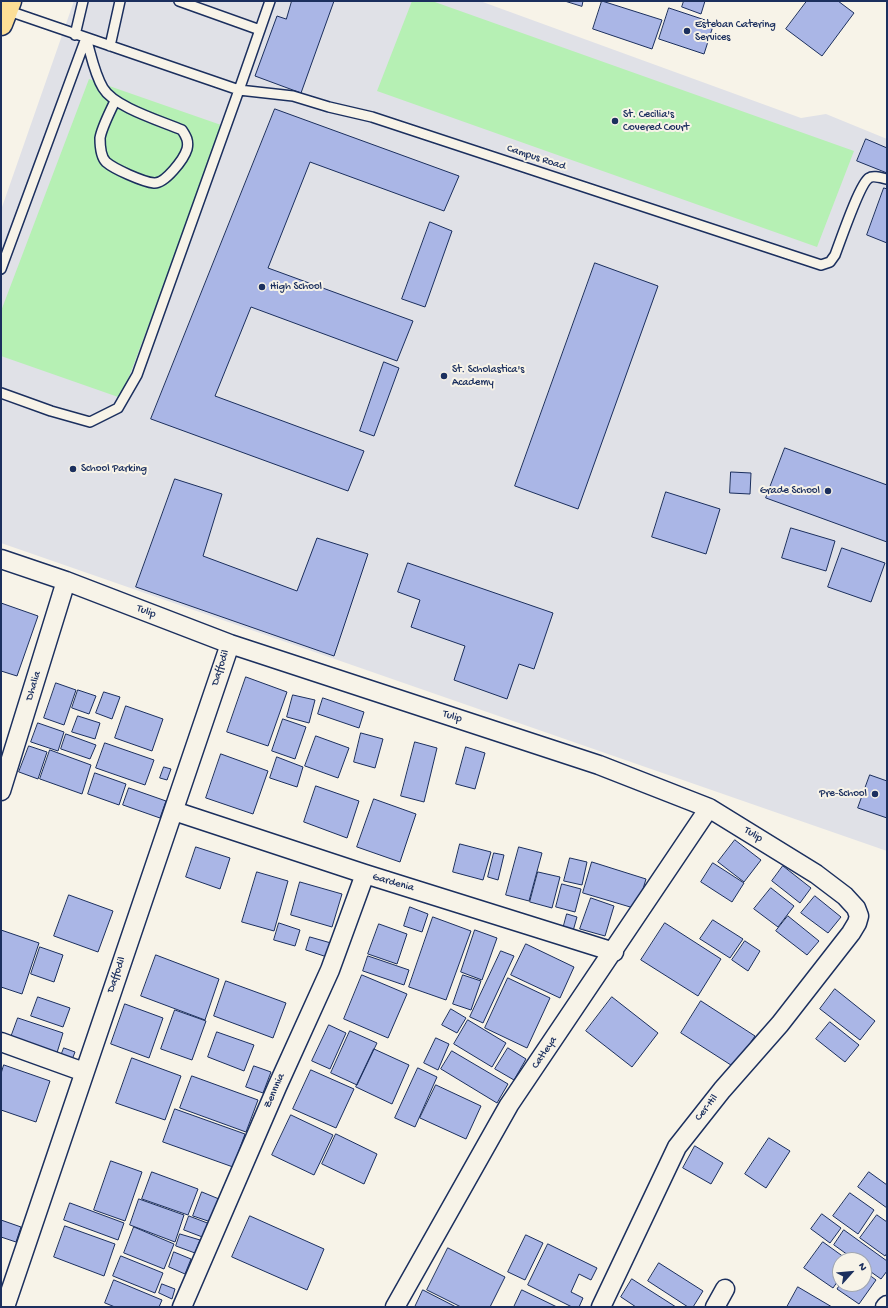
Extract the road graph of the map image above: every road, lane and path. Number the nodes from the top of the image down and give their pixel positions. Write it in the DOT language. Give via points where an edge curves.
graph roads {
  1 [pos="83,1"];
  2 [pos="120,1"];
  3 [pos="179,1"];
  4 [pos="270,1"];
  5 [pos="6,12"];
  6 [pos="260,30"];
  7 [pos="75,35"];
  8 [pos="86,38"];
  9 [pos="110,46"];
  10 [pos="239,90"];
  11 [pos="115,101"];
  12 [pos="887,179"];
  13 [pos="1,269"];
  14 [pos="1,393"];
  15 [pos="1,559"];
  16 [pos="66,581"];
  17 [pos="230,644"];
  18 [pos="1,790"];
  19 [pos="709,808"];
  20 [pos="174,811"];
  21 [pos="365,874"];
  22 [pos="851,933"];
  23 [pos="614,952"];
  24 [pos="1,1042"];
  25 [pos="84,1072"];
  26 [pos="725,1289"];
  27 [pos="5,1307"];
  28 [pos="182,1307"];
  29 [pos="395,1307"];
  30 [pos="601,1307"];
  31 [pos="715,1307"];
  1 -- 7 [label="lane"];
  2 -- 9 [label="lane"];
  3 -- 6 [label="lane"];
  4 -- 6 [label="lane"];
  5 -- 7 [label="lane, Campus Road"];
  6 -- 10 [label="lane"];
  7 -- 8 [label="lane, Campus Road"];
  8 -- 9 [label="lane, Campus Road"];
  8 -- 11 [label="lane" via="103,89"];
  8 -- 13 [label="lane"];
  9 -- 10 [label="lane, Campus Road"];
  10 -- 12 [label="lane, Campus Road" via="293,96 372,117 821,265 830,262 835,255 860,189 867,178 871,176"];
  10 -- 14 [label="lane" via="137,375 118,408 90,422 51,412"];
  11 -- 11 [label="lane" via="100,138 101,150 106,161 133,176 155,183 165,179 187,150 188,138 182,130"];
  15 -- 16 [label="street, Tulip"];
  16 -- 17 [label="street, Tulip"];
  16 -- 18 [label="street, Dhalia"];
  17 -- 19 [label="street, Tulip" via="599,765"];
  17 -- 20 [label="street, Daffodil"];
  19 -- 22 [label="street, Tulip" via="816,874 845,896 856,908 859,916"];
  19 -- 23 [label="street, Catleya"];
  20 -- 21 [label="street, Gardenia"];
  20 -- 25 [label="street, Daffodil"];
  21 -- 23 [label="street, Gardenia"];
  21 -- 28 [label="street, Zennnia" via="330,970"];
  22 -- 30 [label="street, Cer-Hil" via="780,1024 722,1090 677,1147"];
  23 -- 29 [label="street, Catleya" via="509,1105"];
  24 -- 25 [label="street"];
  25 -- 27 [label="street, Daffodil"];
  26 -- 31 [label="street"];
}
